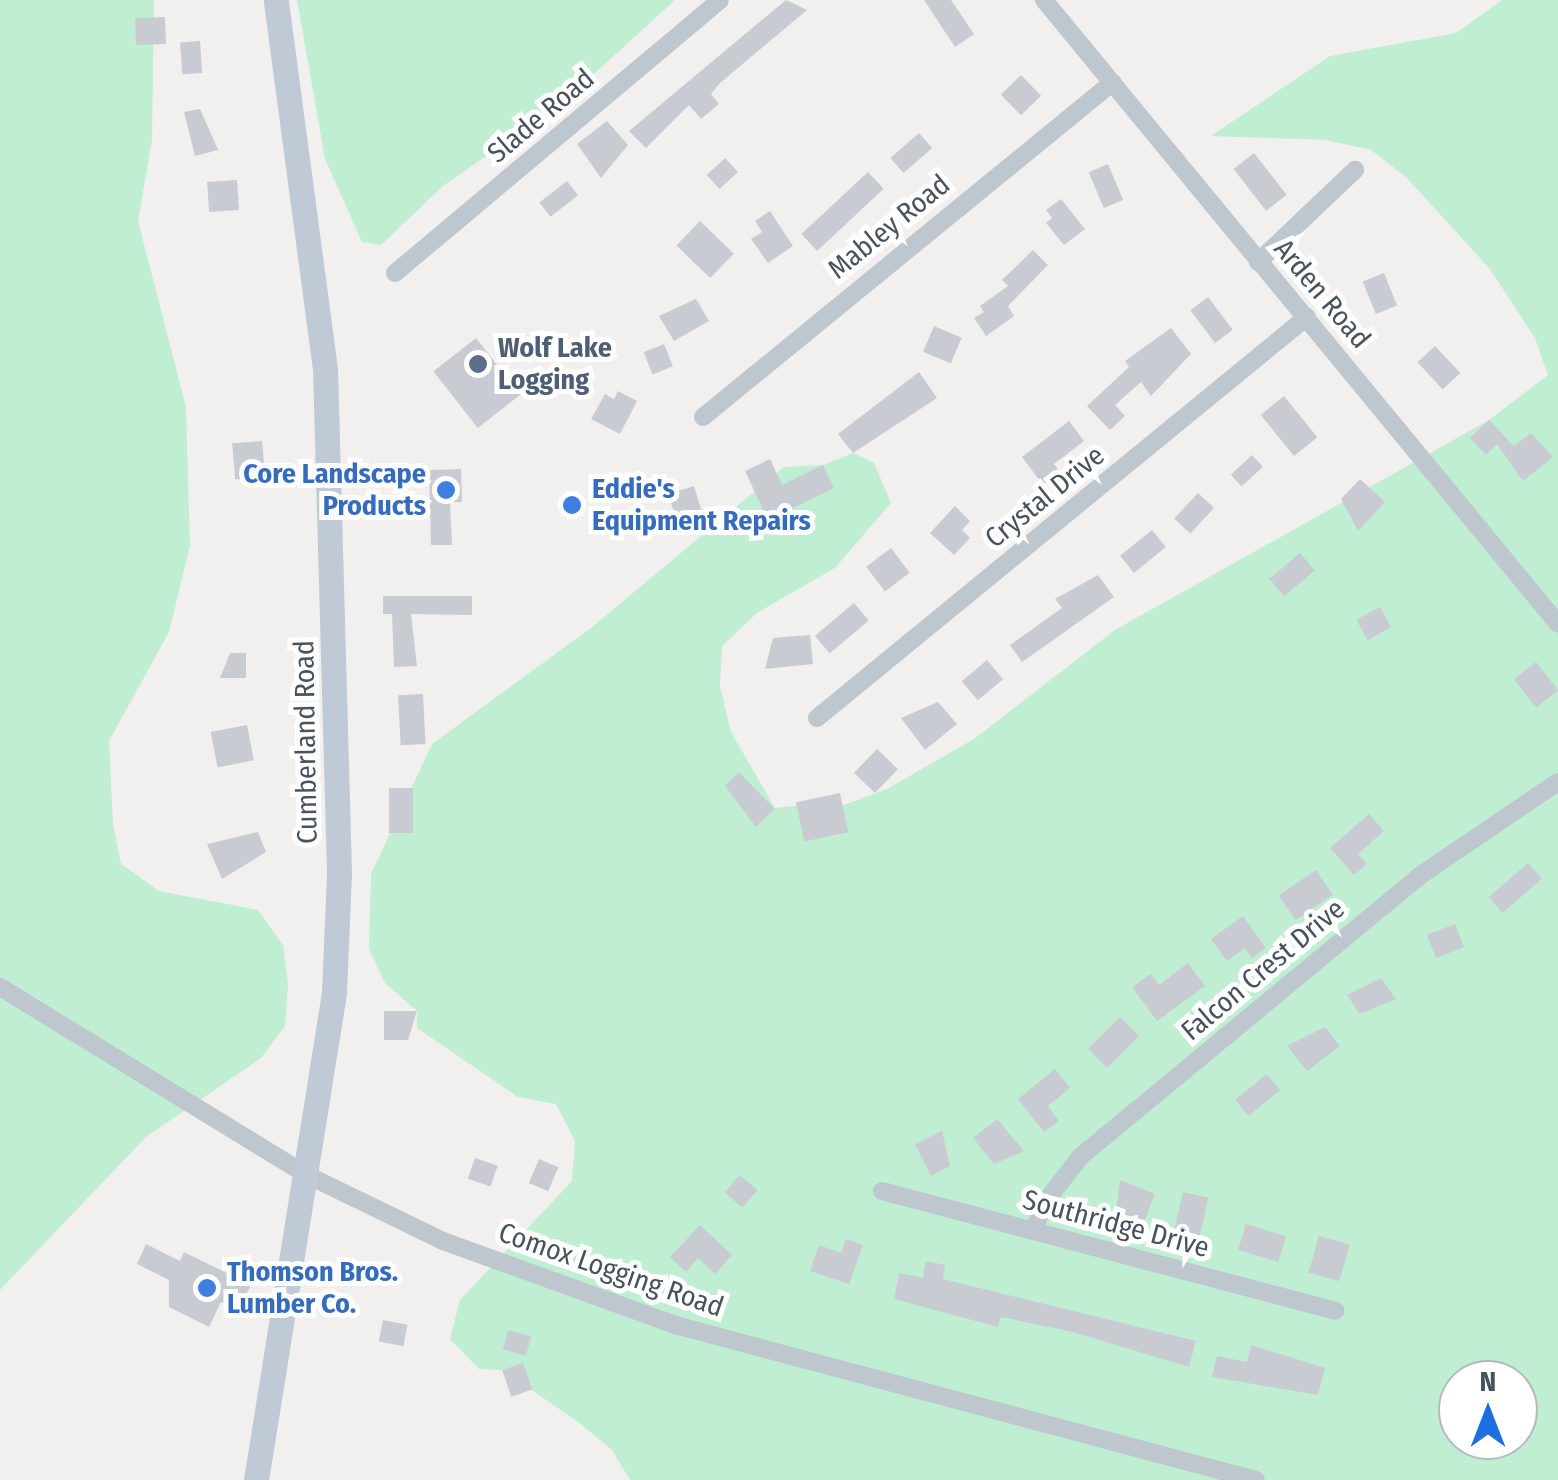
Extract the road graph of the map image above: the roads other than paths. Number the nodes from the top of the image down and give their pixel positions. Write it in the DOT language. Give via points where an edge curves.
graph roads {
  1 [pos="276,0"];
  2 [pos="720,0"];
  3 [pos="1044,0"];
  4 [pos="1113,82"];
  5 [pos="1355,170"];
  6 [pos="1258,262"];
  7 [pos="395,272"];
  8 [pos="1306,317"];
  9 [pos="702,418"];
  10 [pos="1558,624"];
  11 [pos="817,718"];
  12 [pos="1558,782"];
  13 [pos="0,987"];
  14 [pos="307,1175"];
  15 [pos="882,1191"];
  16 [pos="1034,1231"];
  17 [pos="1335,1311"];
  18 [pos="256,1480"];
  19 [pos="1256,1480"];
  1 -- 14 [label="street, Cumberland Road" via="329,437 338,933"];
  2 -- 7 [label="street, Slade Road"];
  3 -- 4 [label="street, Arden Road"];
  4 -- 6 [label="street, Arden Road"];
  4 -- 9 [label="street, Mabley Road"];
  5 -- 6 [label="street"];
  6 -- 8 [label="street, Arden Road"];
  8 -- 10 [label="street, Arden Road"];
  8 -- 11 [label="street, Crystal Drive"];
  12 -- 16 [label="street, Falcon Crest Drive" via="1418,877 1080,1157 1043,1205"];
  13 -- 14 [label="street, Comox Logging Road"];
  14 -- 18 [label="street, Cumberland Road"];
  14 -- 19 [label="street, Comox Logging Road" via="443,1241 675,1325"];
  15 -- 16 [label="street, Southridge Drive"];
  16 -- 17 [label="street, Southridge Drive"];
}
